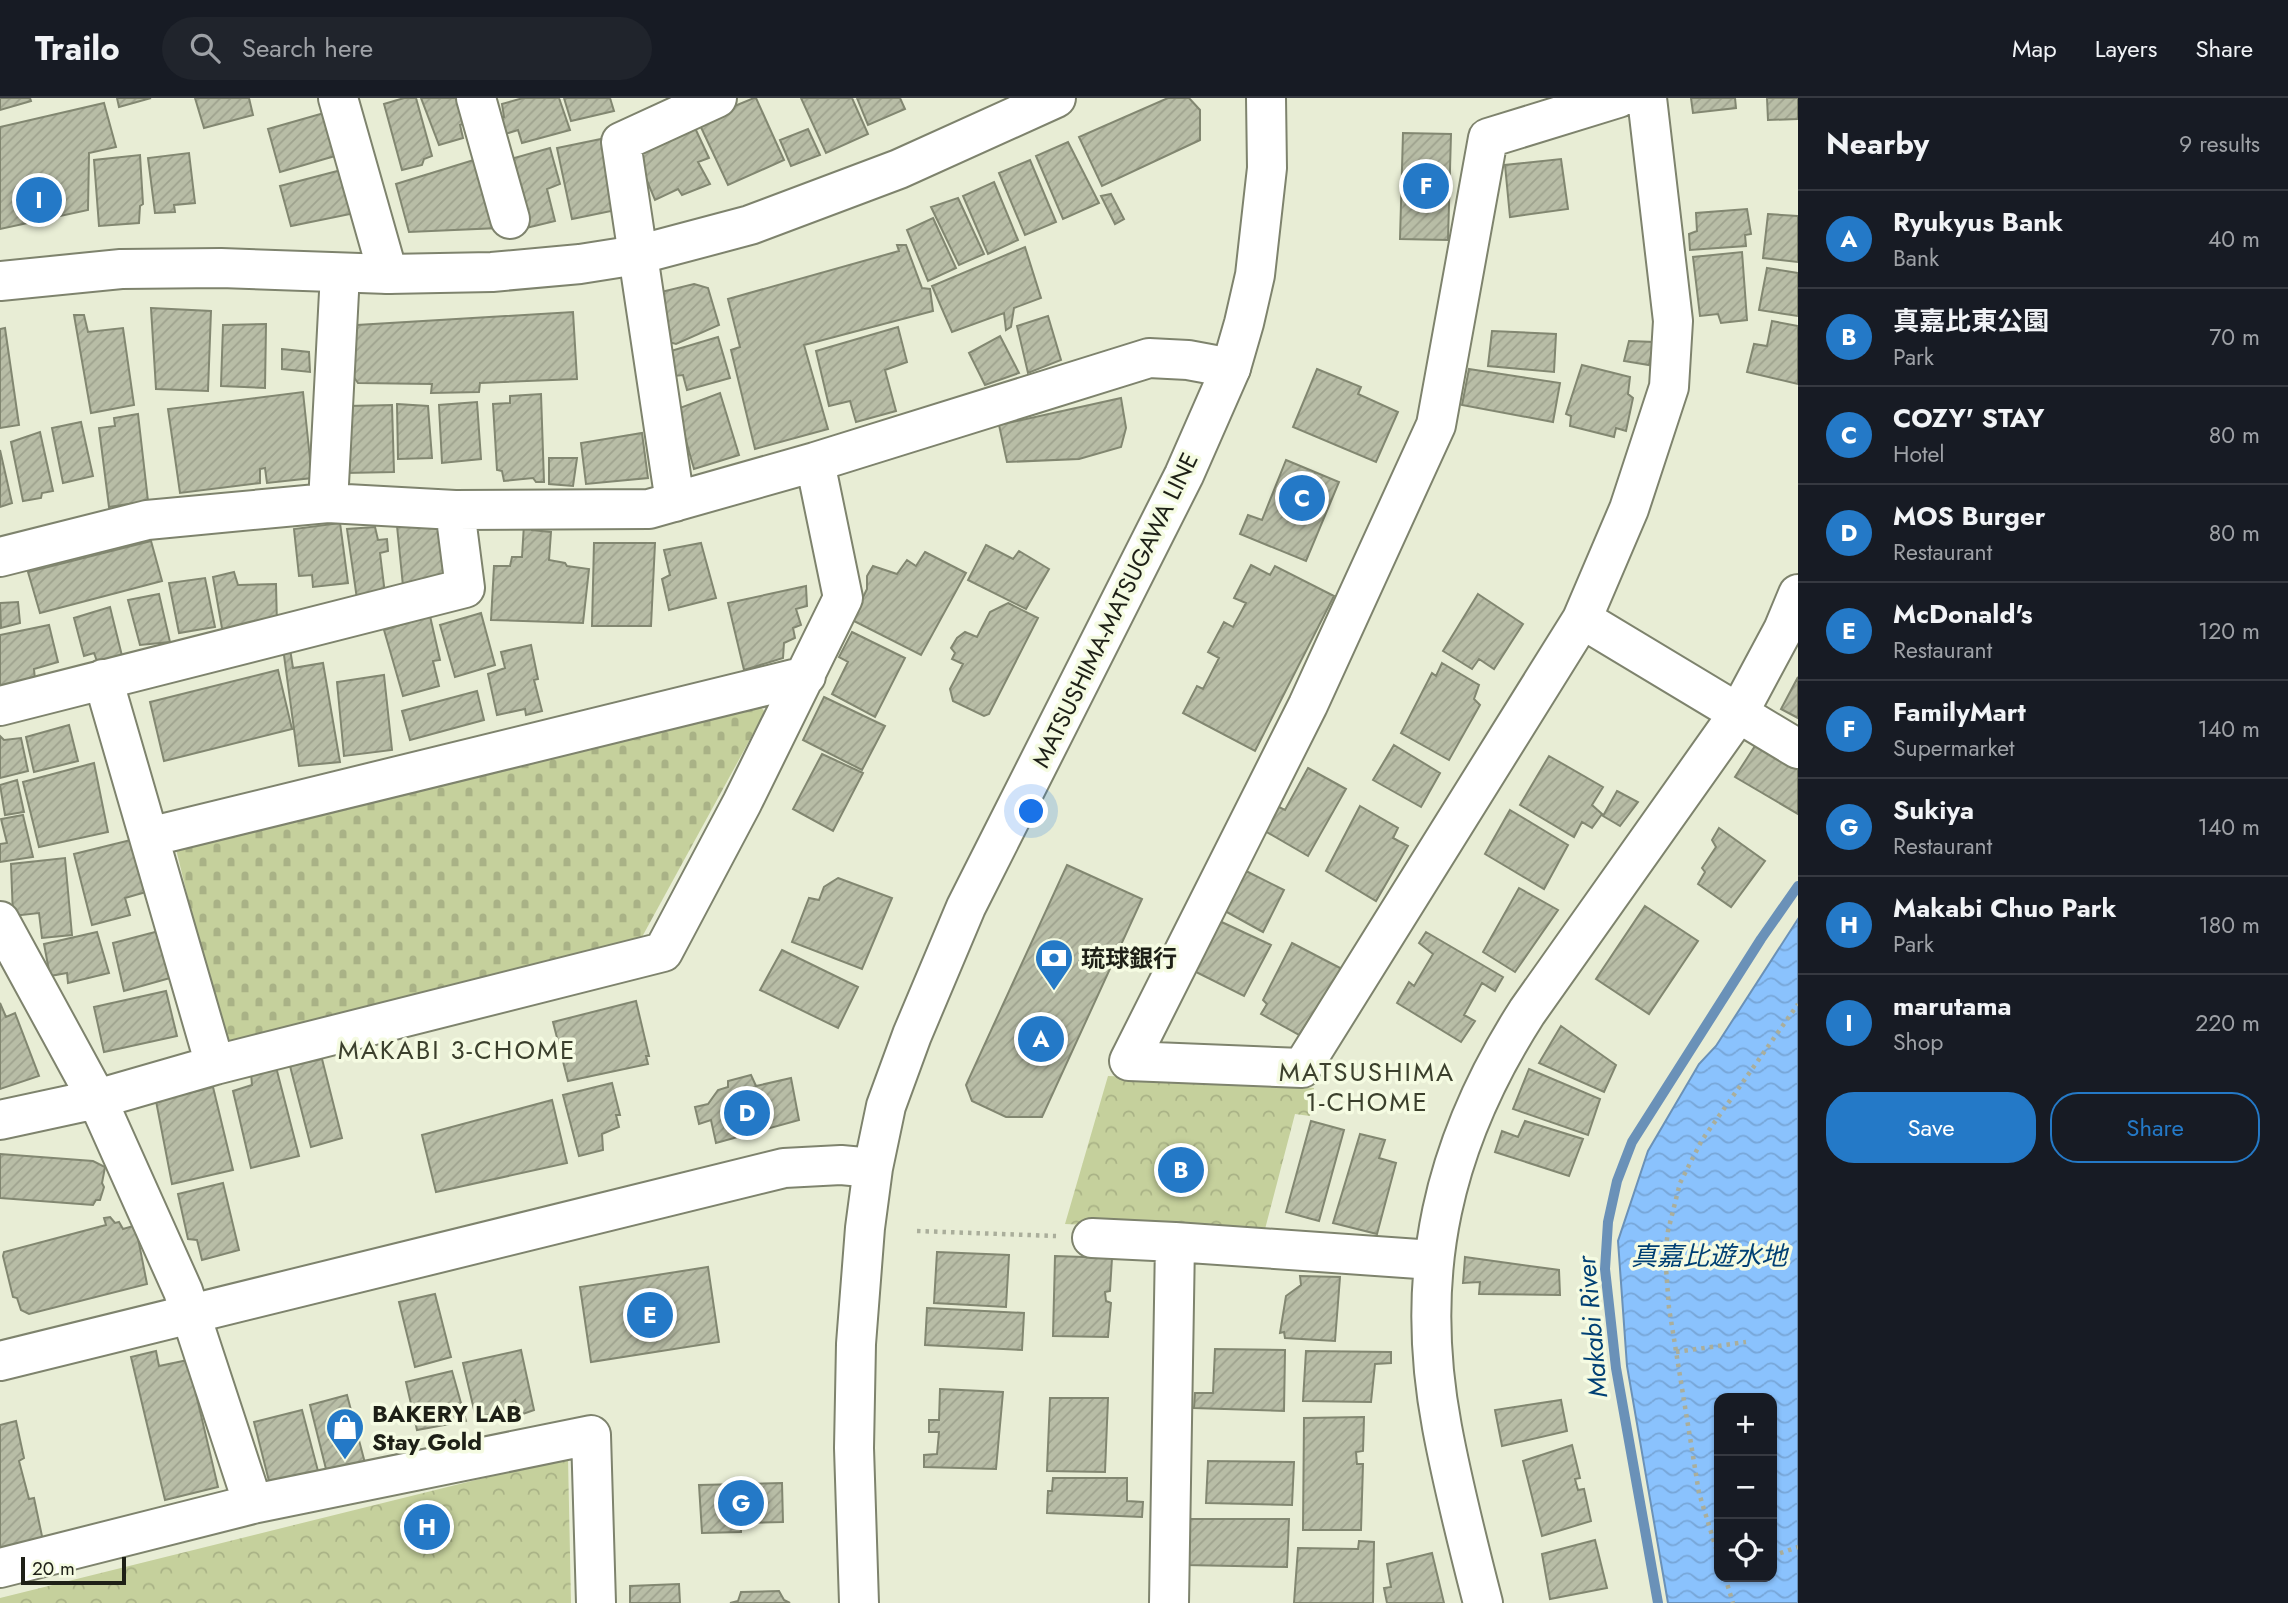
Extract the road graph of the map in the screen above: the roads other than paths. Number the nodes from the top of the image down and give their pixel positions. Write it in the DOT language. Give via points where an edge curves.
graph roads {
  1 [pos="338,98"];
  2 [pos="476,98"];
  3 [pos="717,98"];
  4 [pos="1056,98"];
  5 [pos="1266,98"];
  6 [pos="1618,98"];
  7 [pos="1647,98"];
  8 [pos="509,219"];
  9 [pos="637,255"];
  10 [pos="340,273"];
  11 [pos="388,274"];
  12 [pos="0,281"];
  13 [pos="1231,368"];
  14 [pos="815,463"];
  15 [pos="675,502"];
  16 [pos="328,503"];
  17 [pos="455,510"];
  18 [pos="0,557"];
  19 [pos="1798,594"];
  20 [pos="1582,619"];
  21 [pos="806,676"];
  22 [pos="103,679"];
  23 [pos="0,706"];
  24 [pos="1738,715"];
  25 [pos="1798,749"];
  26 [pos="149,837"];
  27 [pos="0,921"];
  28 [pos="215,1065"];
  29 [pos="97,1098"];
  30 [pos="0,1120"];
  31 [pos="873,1168"];
  32 [pos="1092,1238"];
  33 [pos="1175,1242"];
  34 [pos="1433,1261"];
  35 [pos="191,1314"];
  36 [pos="0,1361"];
  37 [pos="253,1504"];
  38 [pos="0,1568"];
  39 [pos="596,1603"];
  40 [pos="859,1603"];
  41 [pos="1170,1603"];
  42 [pos="1483,1603"];
  1 -- 11 [label="street"];
  2 -- 8 [label="street"];
  3 -- 9 [label="street" via="621,142"];
  4 -- 9 [label="street" via="899,169 750,225"];
  5 -- 13 [label="street, MATSUSHIMA-MATSUGAWA LINE" via="1267,168 1255,275"];
  6 -- 20 [label="street" via="1488,138 1436,425 1308,705 1129,1061 1302,1068"];
  7 -- 20 [label="street" via="1673,321 1669,387 1629,509"];
  9 -- 11 [label="street" via="492,272"];
  9 -- 15 [label="street"];
  10 -- 11 [label="street"];
  10 -- 12 [label="street" via="121,269"];
  10 -- 16 [label="street"];
  13 -- 14 [label="street" via="1149,358"];
  13 -- 31 [label="street, MATSUSHIMA-MATSUGAWA LINE" via="1184,475 956,930 886,1106"];
  14 -- 15 [label="street"];
  14 -- 21 [label="street" via="843,598"];
  15 -- 17 [label="street" via="649,509"];
  16 -- 17 [label="street"];
  16 -- 18 [label="street" via="147,520"];
  17 -- 22 [label="street" via="465,588"];
  19 -- 24 [label="street"];
  20 -- 24 [label="street"];
  21 -- 26 [label="street"];
  21 -- 28 [label="street" via="663,952"];
  22 -- 23 [label="street"];
  22 -- 26 [label="street"];
  24 -- 25 [label="street"];
  24 -- 34 [label="street" via="1504,1048 1453,1164"];
  26 -- 28 [label="street"];
  27 -- 29 [label="street"];
  28 -- 29 [label="street"];
  29 -- 30 [label="street"];
  29 -- 35 [label="street"];
  31 -- 35 [label="street" via="784,1168"];
  31 -- 40 [label="street, MATSUSHIMA-MATSUGAWA LINE" via="856,1344 853,1448"];
  32 -- 33 [label="street"];
  33 -- 34 [label="street"];
  33 -- 41 [label="street"];
  34 -- 42 [label="street" via="1434,1372"];
  35 -- 36 [label="street"];
  35 -- 37 [label="street"];
  37 -- 38 [label="street"];
  37 -- 39 [label="street" via="591,1435"];
}
